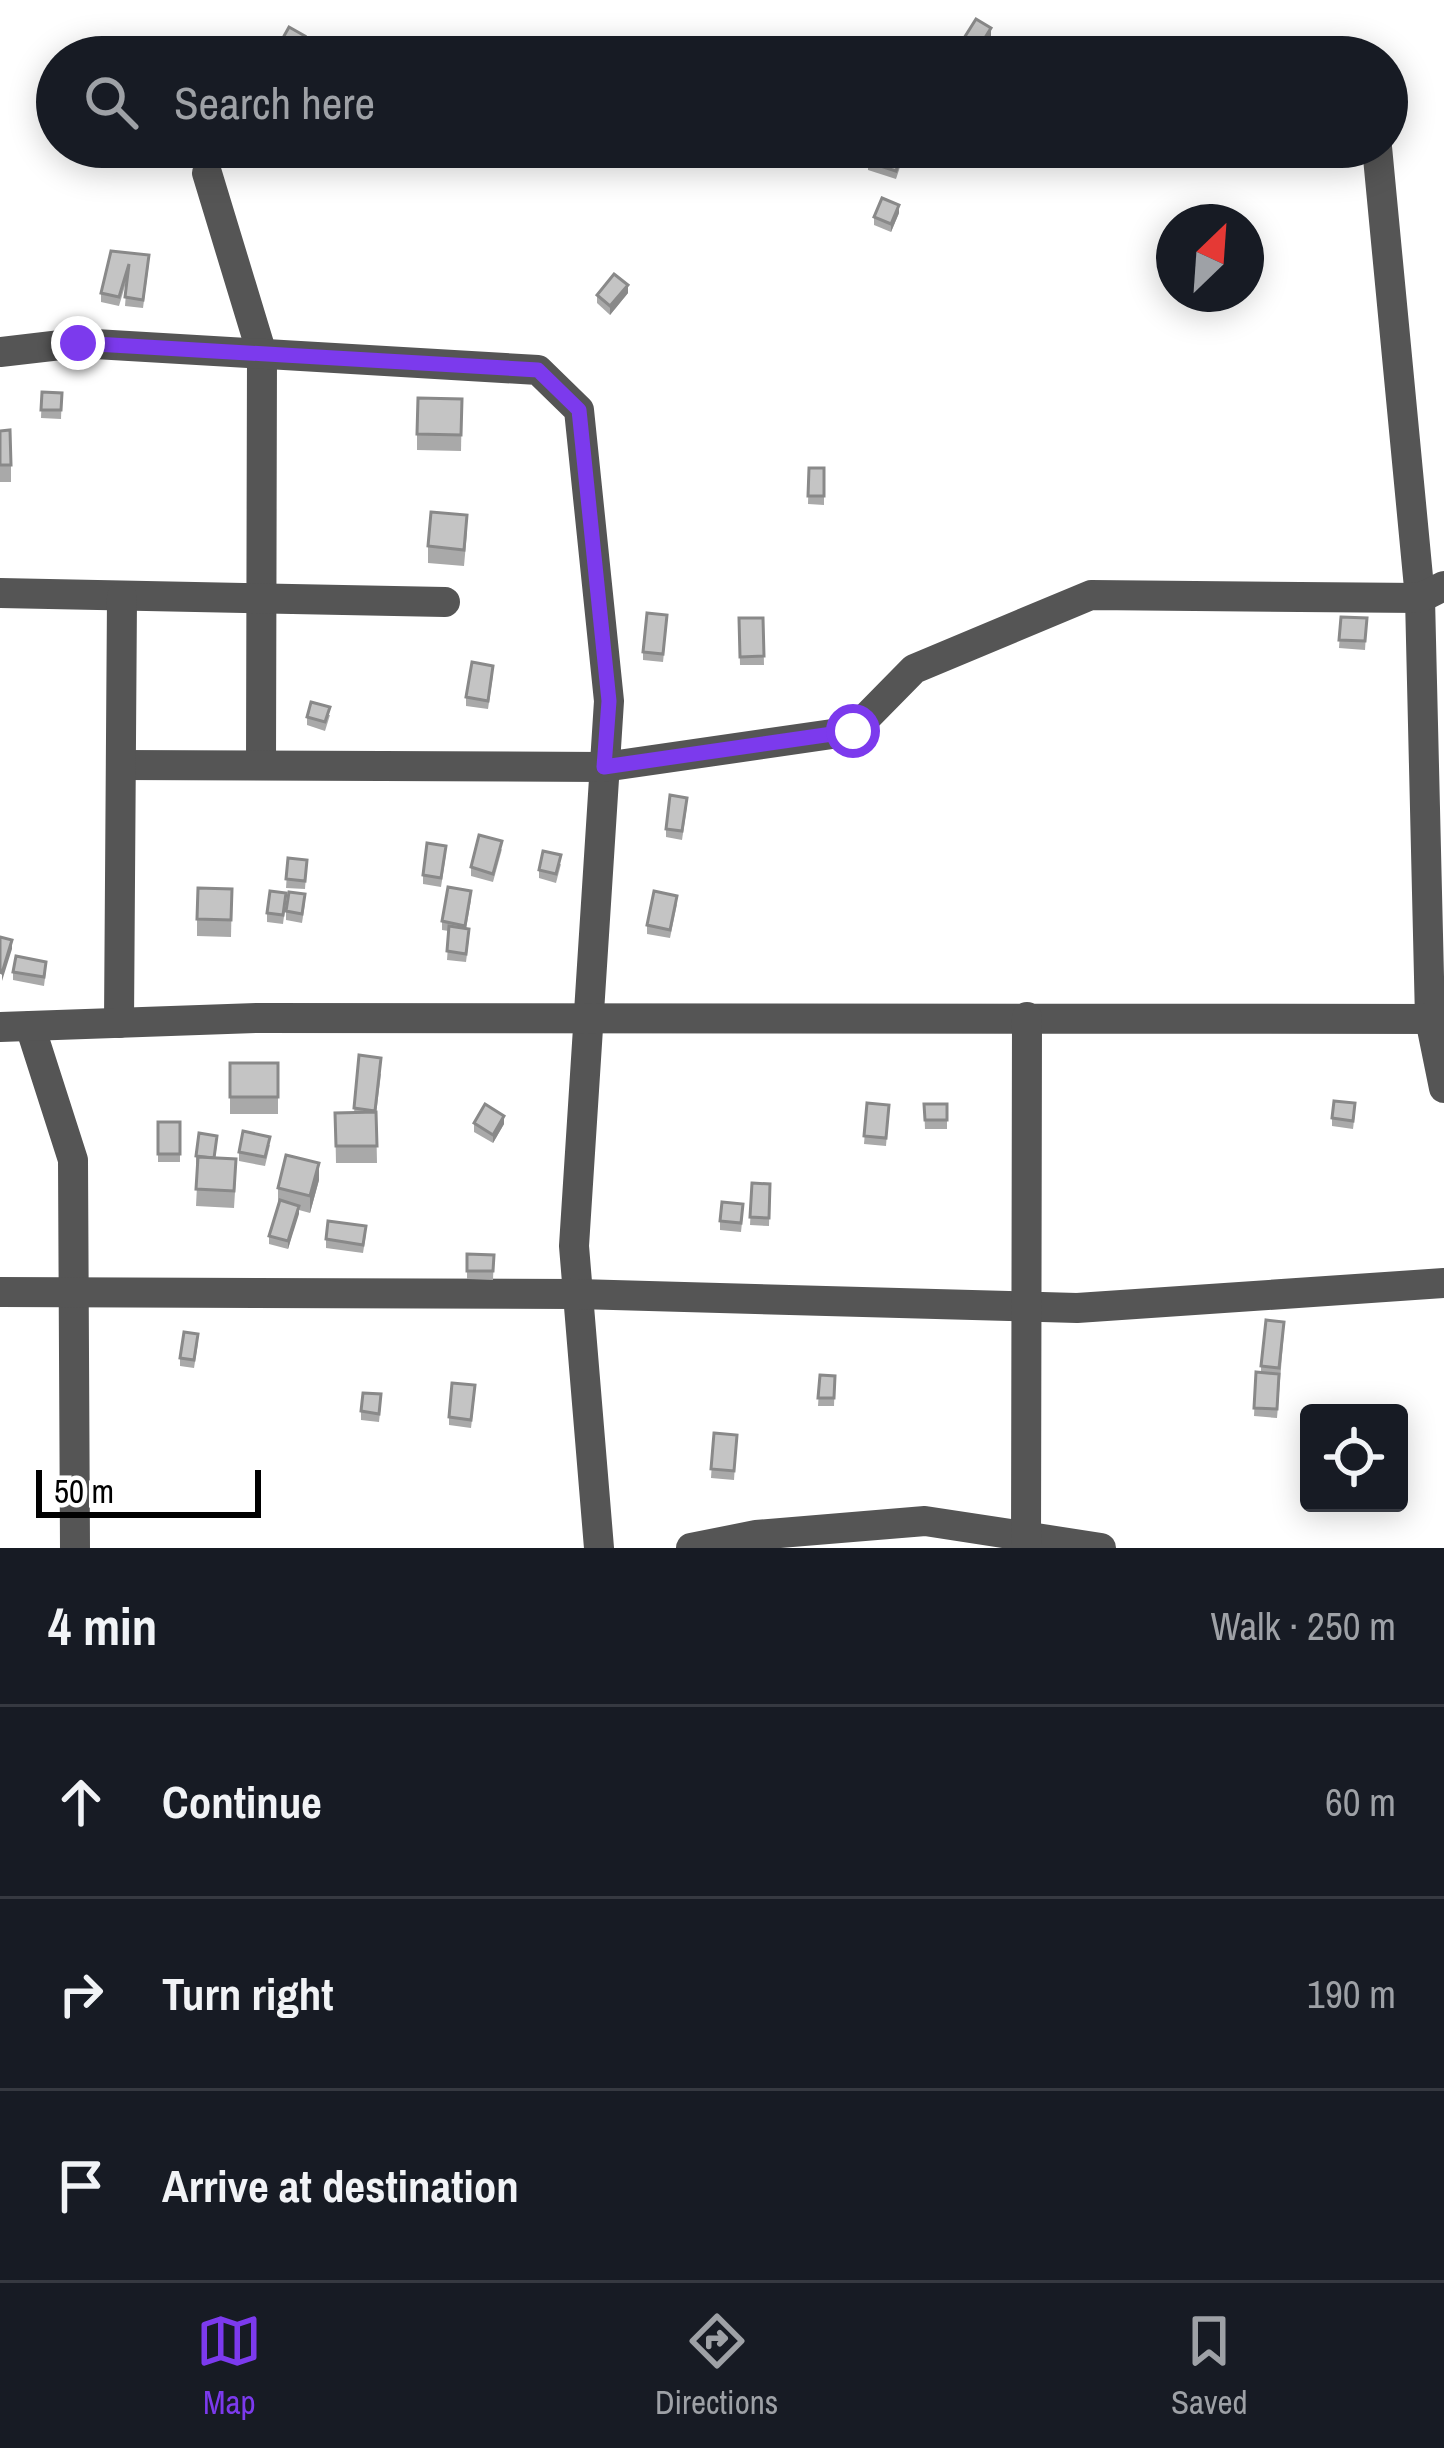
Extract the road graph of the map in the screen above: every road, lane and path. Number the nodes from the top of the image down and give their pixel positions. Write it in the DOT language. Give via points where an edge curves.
graph roads {
  1 [pos="1380,168"];
  2 [pos="207,173"];
  3 [pos="0,352"];
  4 [pos="262,354"];
  5 [pos="1432,592"];
  6 [pos="0,593"];
  7 [pos="122,597"];
  8 [pos="263,599"];
  9 [pos="445,602"];
  10 [pos="121,765"];
  11 [pos="261,765"];
  12 [pos="604,767"];
  13 [pos="587,1016"];
  14 [pos="1028,1017"];
  15 [pos="1437,1019"];
  16 [pos="119,1023"];
  17 [pos="15,1027"];
  18 [pos="1444,1088"];
  19 [pos="1444,1283"];
  20 [pos="74,1291"];
  21 [pos="0,1292"];
  22 [pos="578,1294"];
  23 [pos="1026,1306"];
  24 [pos="1026,1542"];
  25 [pos="75,1548"];
  26 [pos="598,1548"];
  27 [pos="691,1548"];
  28 [pos="1101,1548"];
  1 -- 5 [label="street"];
  2 -- 4 [label="street"];
  3 -- 4 [label="street" via="78,343"];
  4 -- 8 [label="street"];
  4 -- 12 [label="street" via="538,370 579,410 609,701"];
  5 -- 12 [label="street" via="1091,595 914,669 853,731"];
  5 -- 15 [label="street"];
  6 -- 7 [label="street"];
  7 -- 8 [label="street"];
  7 -- 10 [label="street"];
  8 -- 9 [label="street"];
  8 -- 11 [label="street"];
  10 -- 11 [label="street"];
  10 -- 16 [label="street"];
  11 -- 12 [label="street"];
  12 -- 13 [label="street"];
  13 -- 14 [label="street"];
  13 -- 16 [label="street"];
  13 -- 22 [label="street"];
  14 -- 15 [label="street"];
  14 -- 23 [label="street"];
  15 -- 18 [label="street"];
  16 -- 17 [label="street"];
  17 -- 20 [label="street" via="73,1160"];
  19 -- 23 [label="street"];
  20 -- 21 [label="street"];
  20 -- 22 [label="street"];
  20 -- 25 [label="street"];
  22 -- 23 [label="street"];
  22 -- 26 [label="street"];
  23 -- 24 [label="street"];
  24 -- 27 [label="street" via="925,1521"];
  24 -- 28 [label="street"];
}
